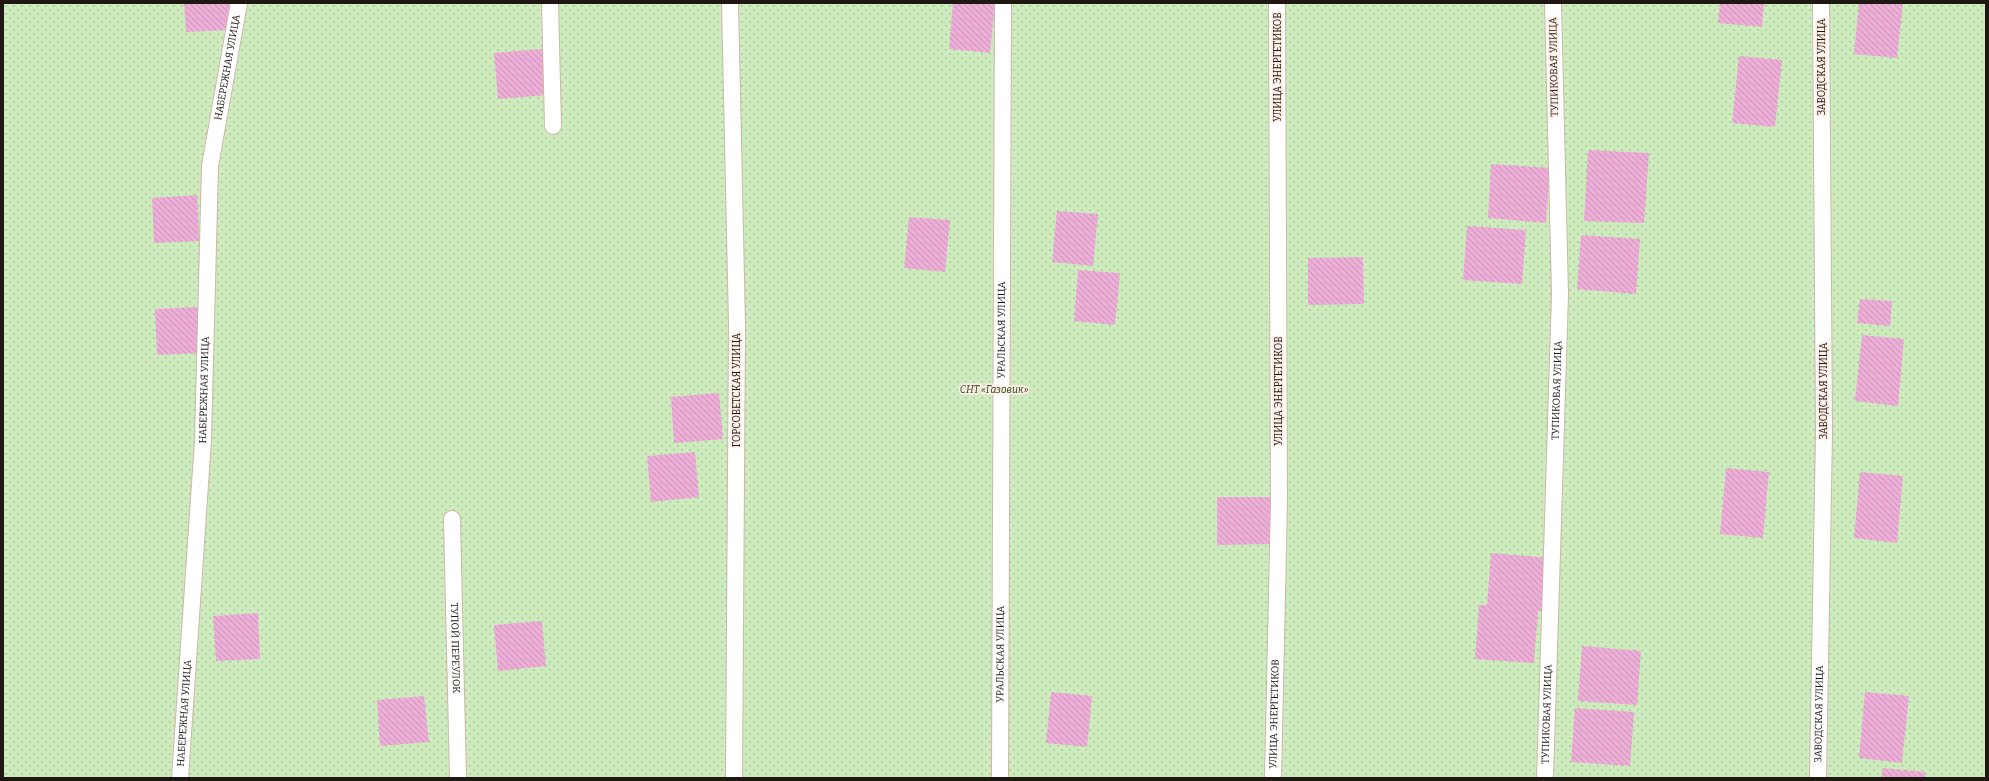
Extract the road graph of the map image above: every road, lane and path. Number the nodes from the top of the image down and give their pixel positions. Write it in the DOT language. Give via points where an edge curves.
graph roads {
  1 [pos="239,3"];
  2 [pos="550,3"];
  3 [pos="730,3"];
  4 [pos="1003,3"];
  5 [pos="1277,3"];
  6 [pos="1553,3"];
  7 [pos="1821,3"];
  8 [pos="552,126"];
  9 [pos="452,519"];
  10 [pos="180,778"];
  11 [pos="458,778"];
  12 [pos="734,778"];
  13 [pos="1000,778"];
  14 [pos="1273,778"];
  15 [pos="1545,778"];
  16 [pos="1818,778"];
  1 -- 10 [label="lane, НАБЕРЕЖНАЯ УЛИЦА" via="210,166 203,440"];
  2 -- 8 [label="lane"];
  3 -- 12 [label="lane, ГОРСОВЕТСКАЯ УЛИЦА" via="737,325"];
  4 -- 13 [label="lane, УРАЛЬСКАЯ УЛИЦА"];
  5 -- 14 [label="lane, УЛИЦА ЭНЕРГЕТИКОВ" via="1279,502"];
  6 -- 15 [label="lane, ТУПИКОВАЯ УЛИЦА" via="1560,294"];
  7 -- 16 [label="lane, ЗАВОДСКАЯ УЛИЦА" via="1824,432"];
  9 -- 11 [label="lane, ТУПОЙ ПЕРЕУЛОК"];
}
